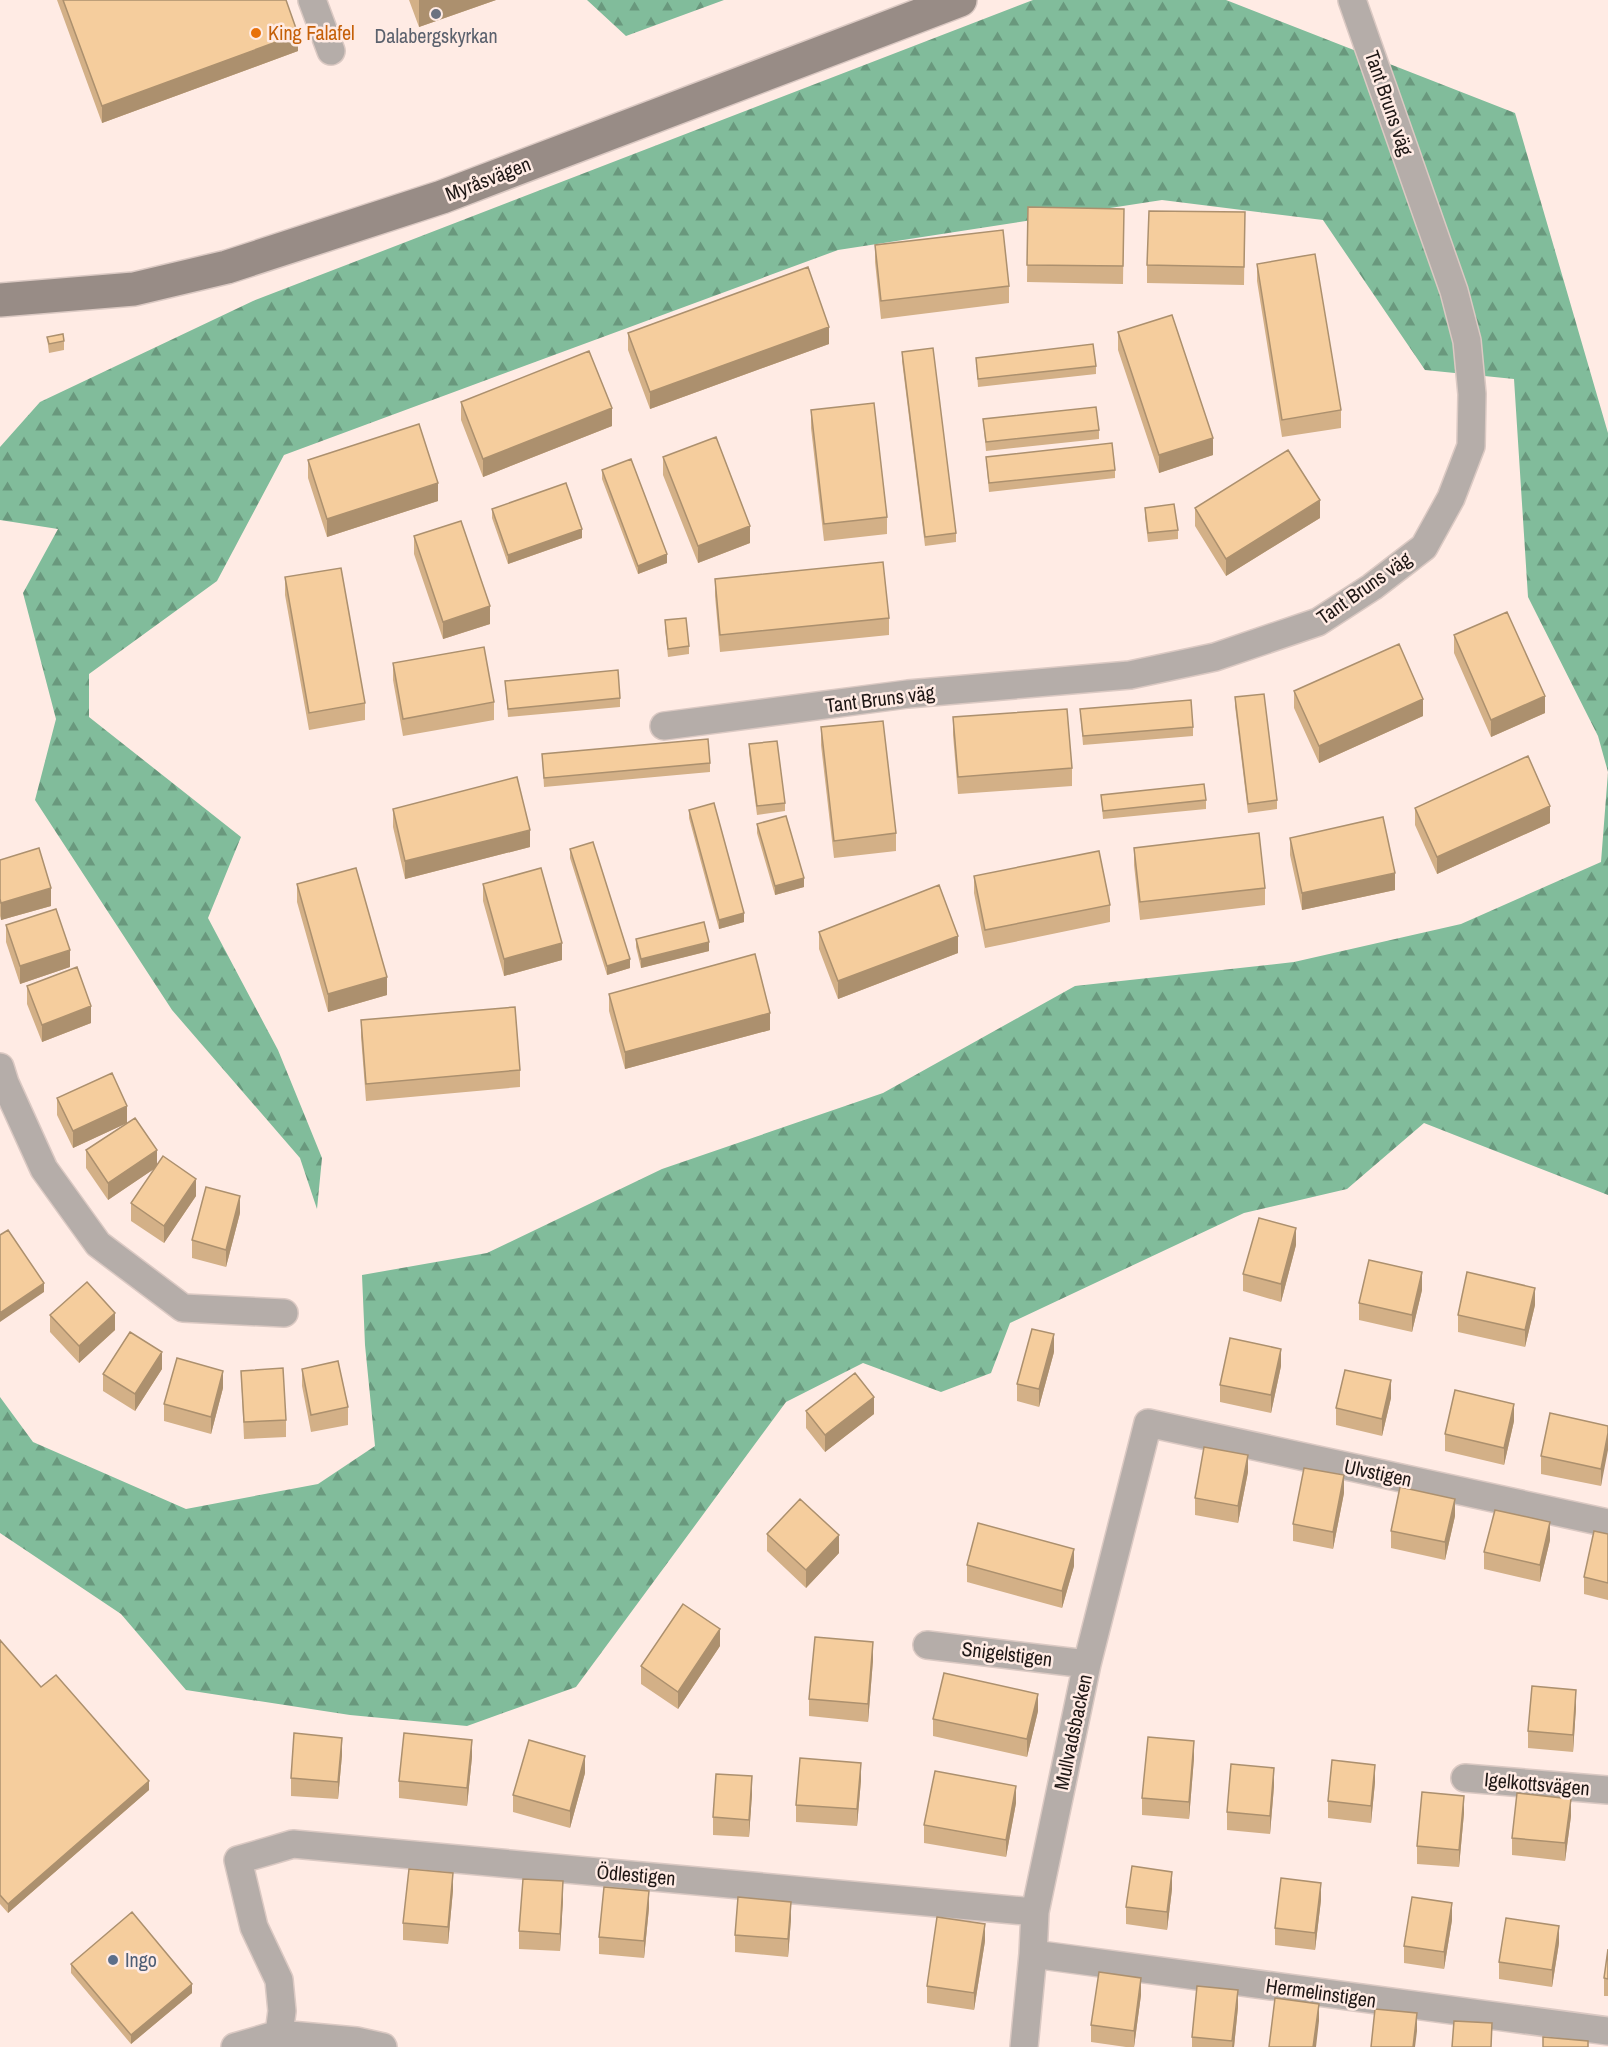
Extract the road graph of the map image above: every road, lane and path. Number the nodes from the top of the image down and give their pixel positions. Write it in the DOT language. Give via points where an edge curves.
graph roads {
  1 [pos="312,0"];
  2 [pos="960,0"];
  3 [pos="1353,0"];
  4 [pos="331,51"];
  5 [pos="0,300"];
  6 [pos="664,726"];
  7 [pos="0,1067"];
  8 [pos="284,1313"];
  9 [pos="1148,1423"];
  10 [pos="1608,1522"];
  11 [pos="927,1645"];
  12 [pos="1087,1664"];
  13 [pos="1465,1778"];
  14 [pos="1608,1790"];
  15 [pos="1035,1912"];
  16 [pos="1033,1954"];
  17 [pos="1608,2031"];
  18 [pos="279,2034"];
  19 [pos="235,2047"];
  20 [pos="382,2047"];
  21 [pos="1024,2047"];
  1 -- 4 [label="street"];
  2 -- 5 [label="street, Myråsvägen" via="442,197 226,267 134,289"];
  3 -- 6 [label="street, Tant Bruns väg" via="1454,291 1467,341 1472,393 1471,447 1451,498 1424,547 1318,622 1215,657 1130,675 908,694"];
  7 -- 8 [label="street" via="44,1169 98,1244 183,1308"];
  9 -- 10 [label="street, Ulvstigen"];
  9 -- 12 [label="street, Mullvadsbacken"];
  11 -- 12 [label="street, Snigelstigen"];
  12 -- 15 [label="street, Mullvadsbacken"];
  13 -- 14 [label="street, Igelkottsvägen"];
  15 -- 16 [label="street, Mullvadsbacken"];
  15 -- 18 [label="street, Ödlestigen" via="293,1844 238,1860 254,1926 279,1980"];
  16 -- 17 [label="street, Hermelinstigen"];
  16 -- 21 [label="street, Mullvadsbacken"];
  18 -- 19 [label="street"];
  18 -- 20 [label="street"];
}
